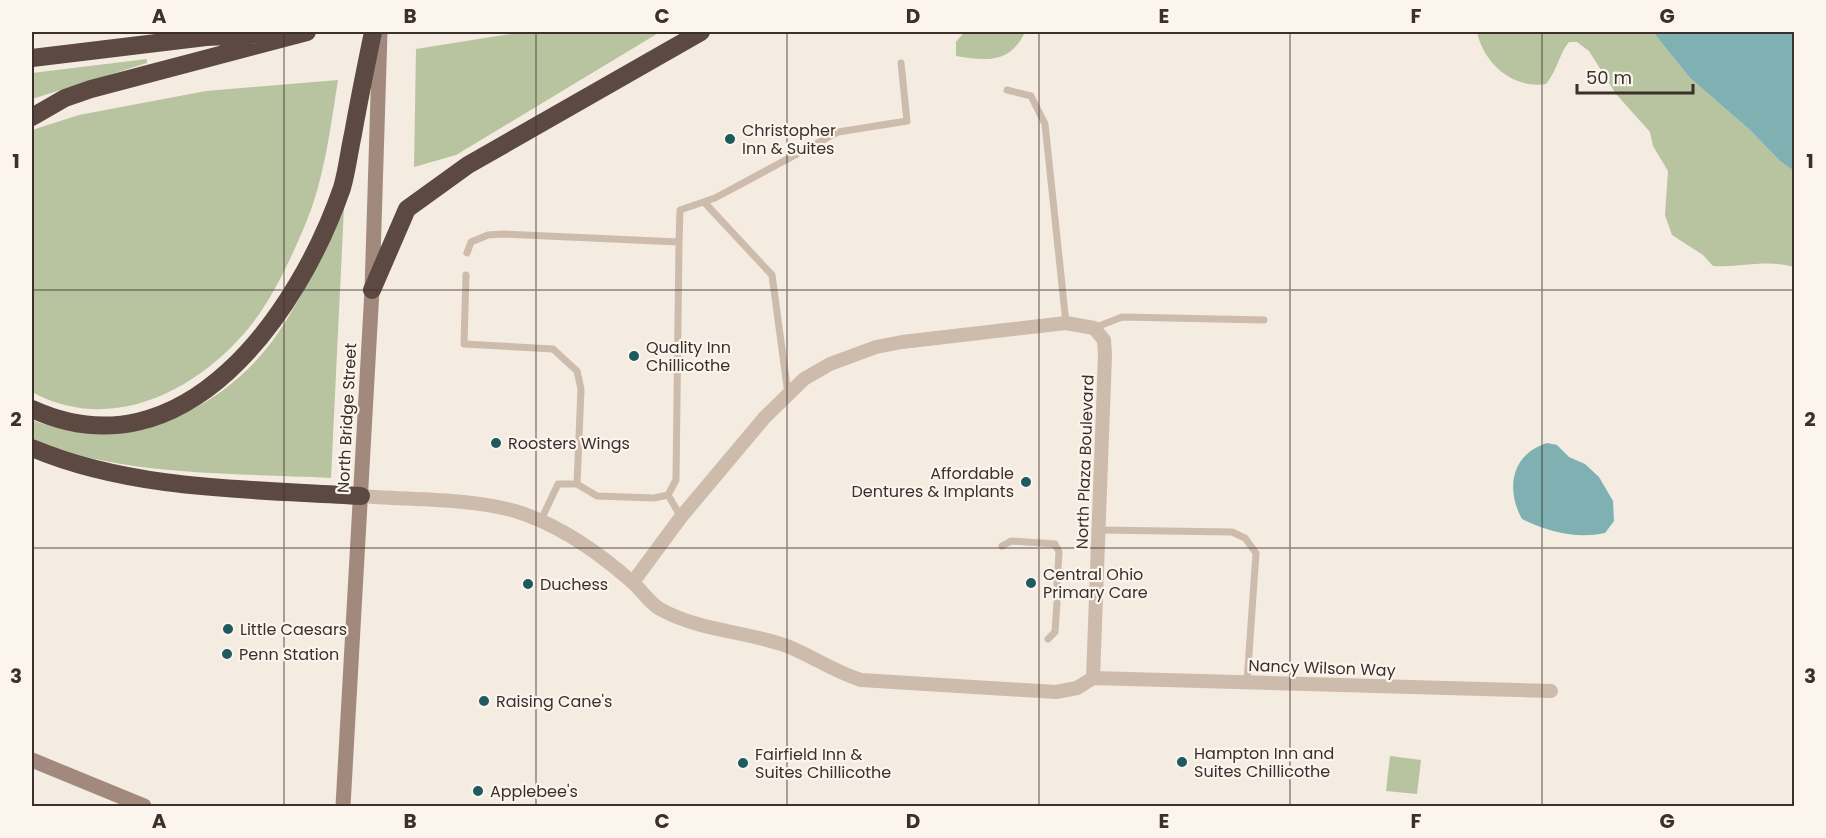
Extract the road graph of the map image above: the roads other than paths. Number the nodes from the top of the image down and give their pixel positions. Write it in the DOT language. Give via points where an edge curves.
graph roads {
  1 [pos="307,32"];
  2 [pos="311,32"];
  3 [pos="373,32"];
  4 [pos="380,32"];
  5 [pos="701,32"];
  6 [pos="32,58"];
  7 [pos="901,63"];
  8 [pos="1007,90"];
  9 [pos="32,117"];
  10 [pos="704,202"];
  11 [pos="680,242"];
  12 [pos="467,254"];
  13 [pos="466,275"];
  14 [pos="372,290"];
  15 [pos="1264,320"];
  16 [pos="1066,323"];
  17 [pos="1094,328"];
  18 [pos="788,394"];
  19 [pos="32,409"];
  20 [pos="32,448"];
  21 [pos="577,484"];
  22 [pos="668,495"];
  23 [pos="361,496"];
  24 [pos="681,517"];
  25 [pos="541,520"];
  26 [pos="1100,530"];
  27 [pos="1002,546"];
  28 [pos="633,582"];
  29 [pos="1057,584"];
  30 [pos="1057,602"];
  31 [pos="1048,639"];
  32 [pos="1093,678"];
  33 [pos="1247,682"];
  34 [pos="1551,691"];
  35 [pos="32,760"];
  36 [pos="144,807"];
  37 [pos="344,807"];
  1 -- 2 [label="highway"];
  1 -- 6 [label="highway" via="206,37"];
  1 -- 9 [label="highway" via="91,88"];
  3 -- 19 [label="highway" via="342,185 324,234 292,293 237,365 178,407 137,422 97,426 60,420"];
  4 -- 14 [label="main road, North Bridge Street"];
  5 -- 14 [label="highway" via="468,165 407,209"];
  7 -- 10 [label="lane" via="907,121 838,132"];
  8 -- 16 [label="lane" via="1031,96 1045,124"];
  10 -- 11 [label="lane" via="680,210"];
  10 -- 18 [label="lane" via="772,275"];
  11 -- 12 [label="lane" via="503,234 471,242"];
  11 -- 22 [label="lane" via="676,480"];
  13 -- 21 [label="lane" via="464,344 554,349 577,371 581,389"];
  14 -- 23 [label="main road, North Bridge Street"];
  15 -- 17 [label="lane" via="1122,317"];
  16 -- 17 [label="street"];
  16 -- 18 [label="street" via="876,347 830,364"];
  17 -- 26 [label="street, North Plaza Boulevard" via="1104,339 1106,355"];
  18 -- 24 [label="street"];
  20 -- 23 [label="highway" via="70,464 128,477"];
  21 -- 22 [label="lane" via="597,496"];
  21 -- 25 [label="lane" via="558,484"];
  22 -- 24 [label="lane"];
  23 -- 25 [label="street" via="484,505"];
  23 -- 37 [label="main road, North Bridge Street"];
  24 -- 28 [label="street"];
  25 -- 28 [label="street" via="575,539"];
  26 -- 32 [label="street, North Plaza Boulevard"];
  26 -- 33 [label="lane" via="1232,532 1245,538 1256,553"];
  27 -- 29 [label="lane" via="1011,541 1055,544 1059,552"];
  28 -- 32 [label="street" via="647,600 674,617 788,647 861,680 1056,692 1077,688"];
  30 -- 31 [label="lane" via="1055,632"];
  32 -- 33 [label="street, Nancy Wilson Way"];
  33 -- 34 [label="street, Nancy Wilson Way"];
  35 -- 36 [label="main road"];
}
